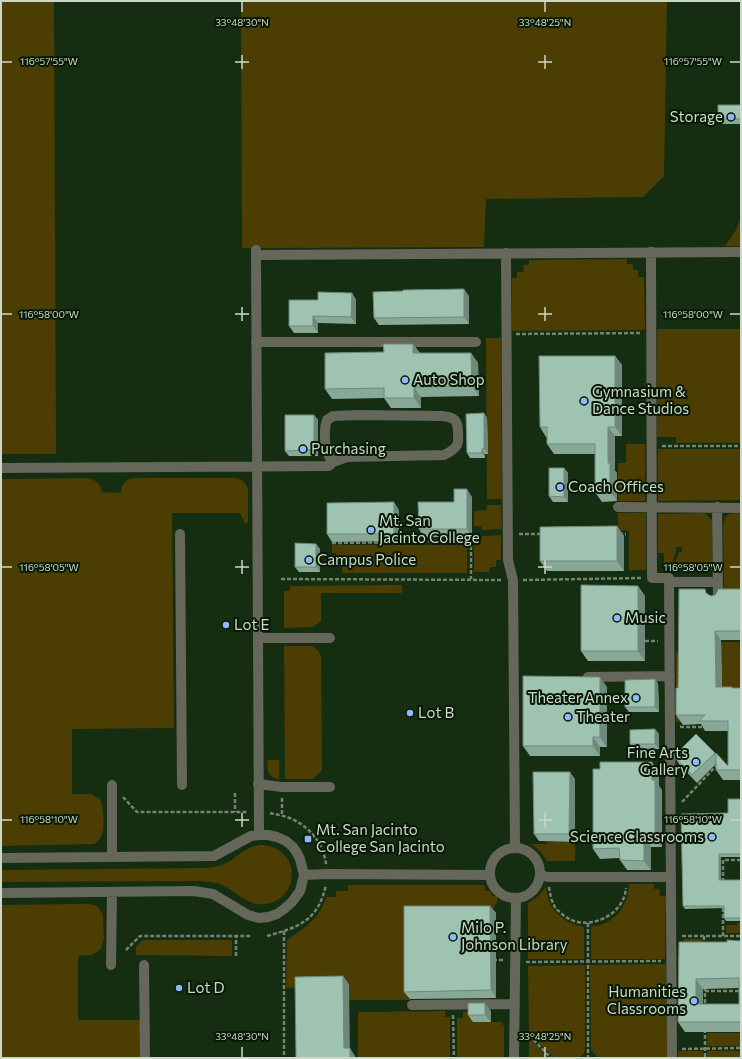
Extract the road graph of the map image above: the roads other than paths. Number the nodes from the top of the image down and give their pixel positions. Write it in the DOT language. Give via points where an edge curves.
graph roads {
  1 [pos="651,252"];
  2 [pos="741,252"];
  3 [pos="506,254"];
  4 [pos="256,342"];
  5 [pos="476,342"];
  6 [pos="333,462"];
  7 [pos="257,466"];
  8 [pos="1,468"];
  9 [pos="618,507"];
  10 [pos="652,507"];
  11 [pos="717,507"];
  12 [pos="741,508"];
  13 [pos="180,534"];
  14 [pos="669,582"];
  15 [pos="718,582"];
  16 [pos="718,599"];
  17 [pos="258,638"];
  18 [pos="330,638"];
  19 [pos="670,676"];
  20 [pos="576,677"];
  21 [pos="258,784"];
  22 [pos="112,785"];
  23 [pos="182,785"];
  24 [pos="330,787"];
  25 [pos="259,834"];
  26 [pos="515,847"];
  27 [pos="112,856"];
  28 [pos="1,858"];
  29 [pos="304,875"];
  30 [pos="490,875"];
  31 [pos="544,876"];
  32 [pos="671,877"];
  33 [pos="112,892"];
  34 [pos="1,893"];
  35 [pos="516,898"];
  36 [pos="144,965"];
  37 [pos="111,966"];
  38 [pos="515,1004"];
  39 [pos="412,1005"];
  40 [pos="672,1054"];
  41 [pos="144,1058"];
  42 [pos="514,1058"];
  1 -- 2 [label="street"];
  1 -- 3 [label="street"];
  1 -- 10 [label="street"];
  3 -- 4 [label="street" via="256,253"];
  3 -- 26 [label="street" via="508,560 513,580 518,678"];
  4 -- 5 [label="street"];
  4 -- 7 [label="street"];
  6 -- 6 [label="street" via="347,457 444,455 456,446 458,425 454,419 442,416 333,416 325,425 326,448"];
  6 -- 7 [label="street" via="329,466"];
  7 -- 8 [label="street"];
  7 -- 17 [label="street"];
  9 -- 10 [label="street"];
  10 -- 11 [label="street"];
  10 -- 14 [label="street" via="652,578 669,578"];
  11 -- 12 [label="street"];
  11 -- 15 [label="street"];
  13 -- 23 [label="street"];
  14 -- 15 [label="street"];
  14 -- 19 [label="street"];
  15 -- 16 [label="street"];
  17 -- 18 [label="street"];
  17 -- 21 [label="street"];
  19 -- 20 [label="street"];
  19 -- 32 [label="street"];
  21 -- 24 [label="street"];
  21 -- 25 [label="street"];
  22 -- 27 [label="street"];
  25 -- 27 [label="street" via="214,856"];
  25 -- 29 [label="street" via="277,837 293,847"];
  26 -- 30 [label="street" via="500,853 494,859"];
  26 -- 31 [label="street" via="534,855"];
  27 -- 28 [label="street"];
  29 -- 30 [label="street"];
  29 -- 33 [label="street" via="300,890 292,902 277,914 259,918 248,915 213,894 194,891"];
  30 -- 35 [label="street" via="496,889 508,897"];
  31 -- 32 [label="street"];
  31 -- 35 [label="street" via="530,894"];
  32 -- 40 [label="street"];
  33 -- 34 [label="street"];
  33 -- 37 [label="street"];
  35 -- 38 [label="street"];
  36 -- 41 [label="street"];
  38 -- 39 [label="street"];
  38 -- 42 [label="street"];
}
